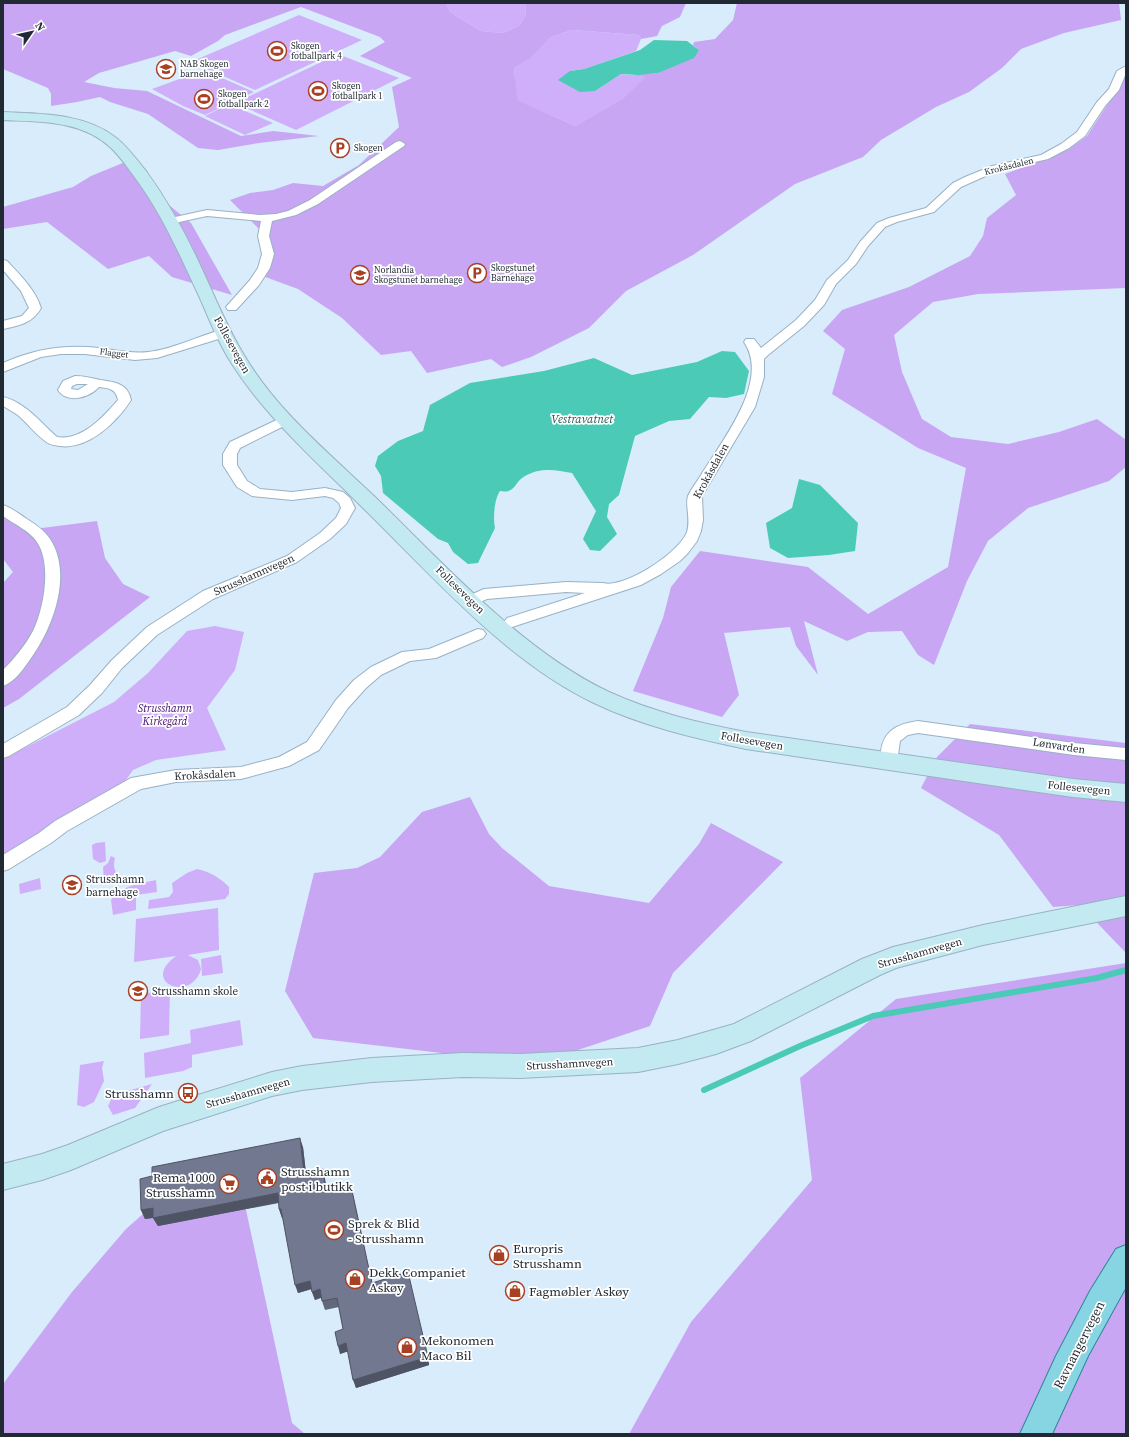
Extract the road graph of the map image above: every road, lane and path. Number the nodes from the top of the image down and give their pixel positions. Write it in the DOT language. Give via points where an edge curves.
graph roads {
  1 [pos="1126,69"];
  2 [pos="3,116"];
  3 [pos="400,144"];
  4 [pos="267,218"];
  5 [pos="170,222"];
  6 [pos="3,263"];
  7 [pos="232,307"];
  8 [pos="3,325"];
  9 [pos="224,333"];
  10 [pos="750,342"];
  11 [pos="758,360"];
  12 [pos="3,368"];
  13 [pos="96,383"];
  14 [pos="3,401"];
  15 [pos="285,420"];
  16 [pos="3,510"];
  17 [pos="610,589"];
  18 [pos="472,601"];
  19 [pos="512,622"];
  20 [pos="478,634"];
  21 [pos="3,680"];
  22 [pos="3,752"];
  23 [pos="1126,754"];
  24 [pos="888,762"];
  25 [pos="1126,793"];
  26 [pos="3,864"];
  27 [pos="1126,906"];
  28 [pos="3,1177"];
  29 [pos="1126,1259"];
  30 [pos="1036,1434"];
  1 -- 11 [label="street, Krokåsdalen" via="1120,73 1114,90 1100,104 1081,134 1065,146 1044,157 996,168 968,178 930,210 881,225 852,262 831,282 820,302"];
  2 -- 5 [label="main road, Follesevegen" via="62,121 86,127 105,136 144,179"];
  3 -- 4 [label="street" via="314,202 292,213"];
  4 -- 5 [label="street" via="207,213"];
  4 -- 7 [label="street, Follesevegen" via="264,241 268,259 254,285"];
  5 -- 9 [label="main road, Follesevegen"];
  6 -- 8 [label="street" via="22,285 35,308 28,316"];
  9 -- 12 [label="street, Flagget" via="146,356 59,349 34,355"];
  9 -- 15 [label="main road, Follesevegen" via="251,378"];
  10 -- 11 [label="street, Krokåsdalen" via="755,348"];
  11 -- 17 [label="street, Krokåsdalen" via="758,377 749,407 695,496 696,519 693,536 672,560 655,572"];
  13 -- 14 [label="street" via="115,386 122,390 125,400 85,437 70,442 53,441 22,412"];
  15 -- 18 [label="main road, Follesevegen"];
  15 -- 22 [label="street, Strusshamnvegen" via="235,445 230,454 230,465 242,484 257,493 292,496 325,492 338,495 348,508 341,521 325,536 292,559 208,596 152,632 117,664 96,690 73,711"];
  16 -- 21 [label="street" via="37,533 48,548 53,567 51,598 41,631 18,666"];
  17 -- 18 [label="street, Krokåsdalen" via="566,587 484,594"];
  17 -- 19 [label="street, Krokåsdalen"];
  18 -- 24 [label="main road, Follesevegen" via="507,634 544,663 590,691 636,711 679,726 725,737"];
  20 -- 26 [label="street, Krokåsdalen" via="431,654 407,656 376,671 342,704 313,746 283,762 241,773 176,776 137,783 61,826"];
  23 -- 24 [label="street, Lønvarden" via="918,727 892,737 888,746"];
  24 -- 25 [label="main road, Follesevegen"];
  27 -- 28 [label="main road, Strusshamnvegen" via="983,935 893,958 742,1033 678,1052 638,1060 537,1066 463,1065 372,1070 302,1078 272,1084 174,1116 60,1161"];
  29 -- 30 [label="main road, Ravnangervegen" via="1089,1322"];
}
